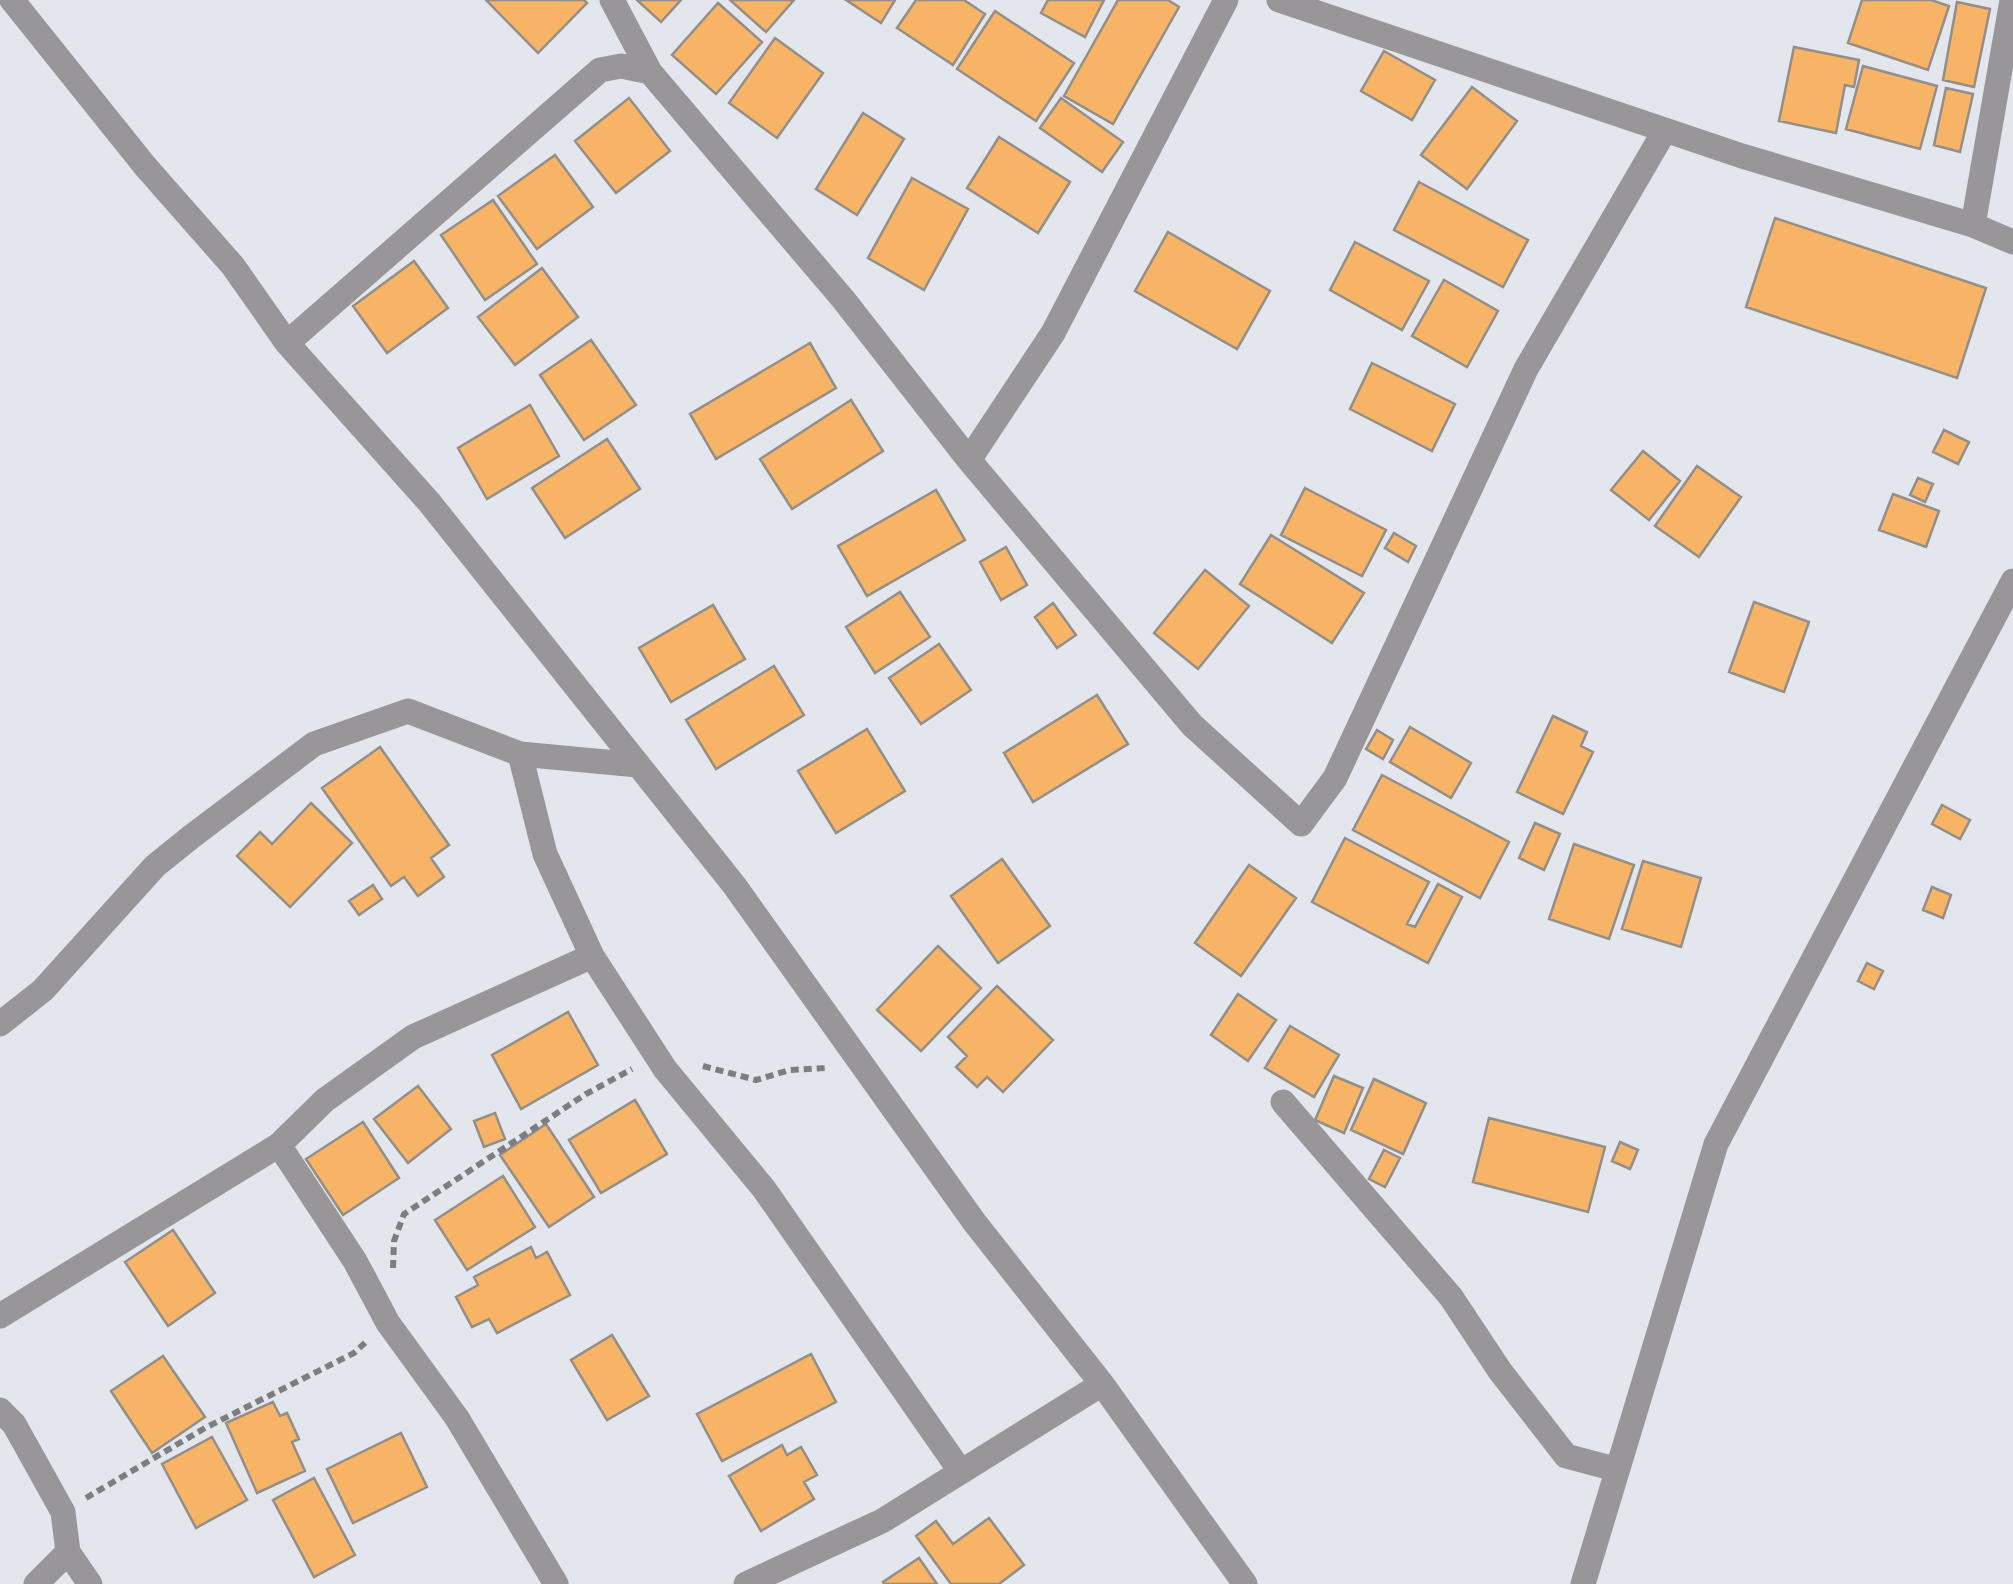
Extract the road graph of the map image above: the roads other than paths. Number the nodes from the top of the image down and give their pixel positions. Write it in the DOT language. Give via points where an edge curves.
graph roads {
  1 [pos="12,0"];
  2 [pos="612,0"];
  3 [pos="1226,0"];
  4 [pos="1280,0"];
  5 [pos="2012,0"];
  6 [pos="650,72"];
  7 [pos="1665,130"];
  8 [pos="1973,225"];
  9 [pos="2013,242"];
  10 [pos="287,344"];
  11 [pos="969,460"];
  12 [pos="2013,582"];
  13 [pos="520,754"];
  14 [pos="638,765"];
  15 [pos="592,956"];
  16 [pos="0,1024"];
  17 [pos="1283,1102"];
  18 [pos="278,1145"];
  19 [pos="0,1316"];
  20 [pos="1102,1384"];
  21 [pos="0,1410"];
  22 [pos="1615,1469"];
  23 [pos="961,1472"];
  24 [pos="68,1552"];
  25 [pos="36,1584"];
  26 [pos="90,1584"];
  27 [pos="556,1584"];
  28 [pos="746,1584"];
  29 [pos="1245,1584"];
  30 [pos="1583,1584"];
  1 -- 10 [label="street" via="233,266"];
  2 -- 6 [label="street"];
  3 -- 11 [label="street" via="1053,333"];
  4 -- 7 [label="street"];
  5 -- 8 [label="street"];
  6 -- 10 [label="street" via="600,70"];
  6 -- 11 [label="street" via="907,376"];
  7 -- 8 [label="street"];
  7 -- 11 [label="street" via="1526,370 1335,778 1302,824 1192,725"];
  8 -- 9 [label="street"];
  10 -- 14 [label="street" via="429,502"];
  12 -- 22 [label="street" via="1716,1144"];
  13 -- 14 [label="street"];
  13 -- 15 [label="street" via="546,854"];
  13 -- 16 [label="street" via="408,710 314,744 156,866 43,990"];
  14 -- 20 [label="street" via="734,885 975,1223"];
  15 -- 18 [label="street" via="413,1037 325,1100"];
  15 -- 23 [label="street" via="666,1069 764,1189"];
  17 -- 22 [label="street" via="1451,1297 1566,1456"];
  18 -- 19 [label="street"];
  18 -- 27 [label="street" via="388,1323 457,1418"];
  20 -- 23 [label="street"];
  20 -- 29 [label="street"];
  21 -- 24 [label="street" via="63,1512"];
  22 -- 30 [label="street"];
  23 -- 28 [label="street" via="882,1521"];
  24 -- 25 [label="street"];
  24 -- 26 [label="street"];
}
